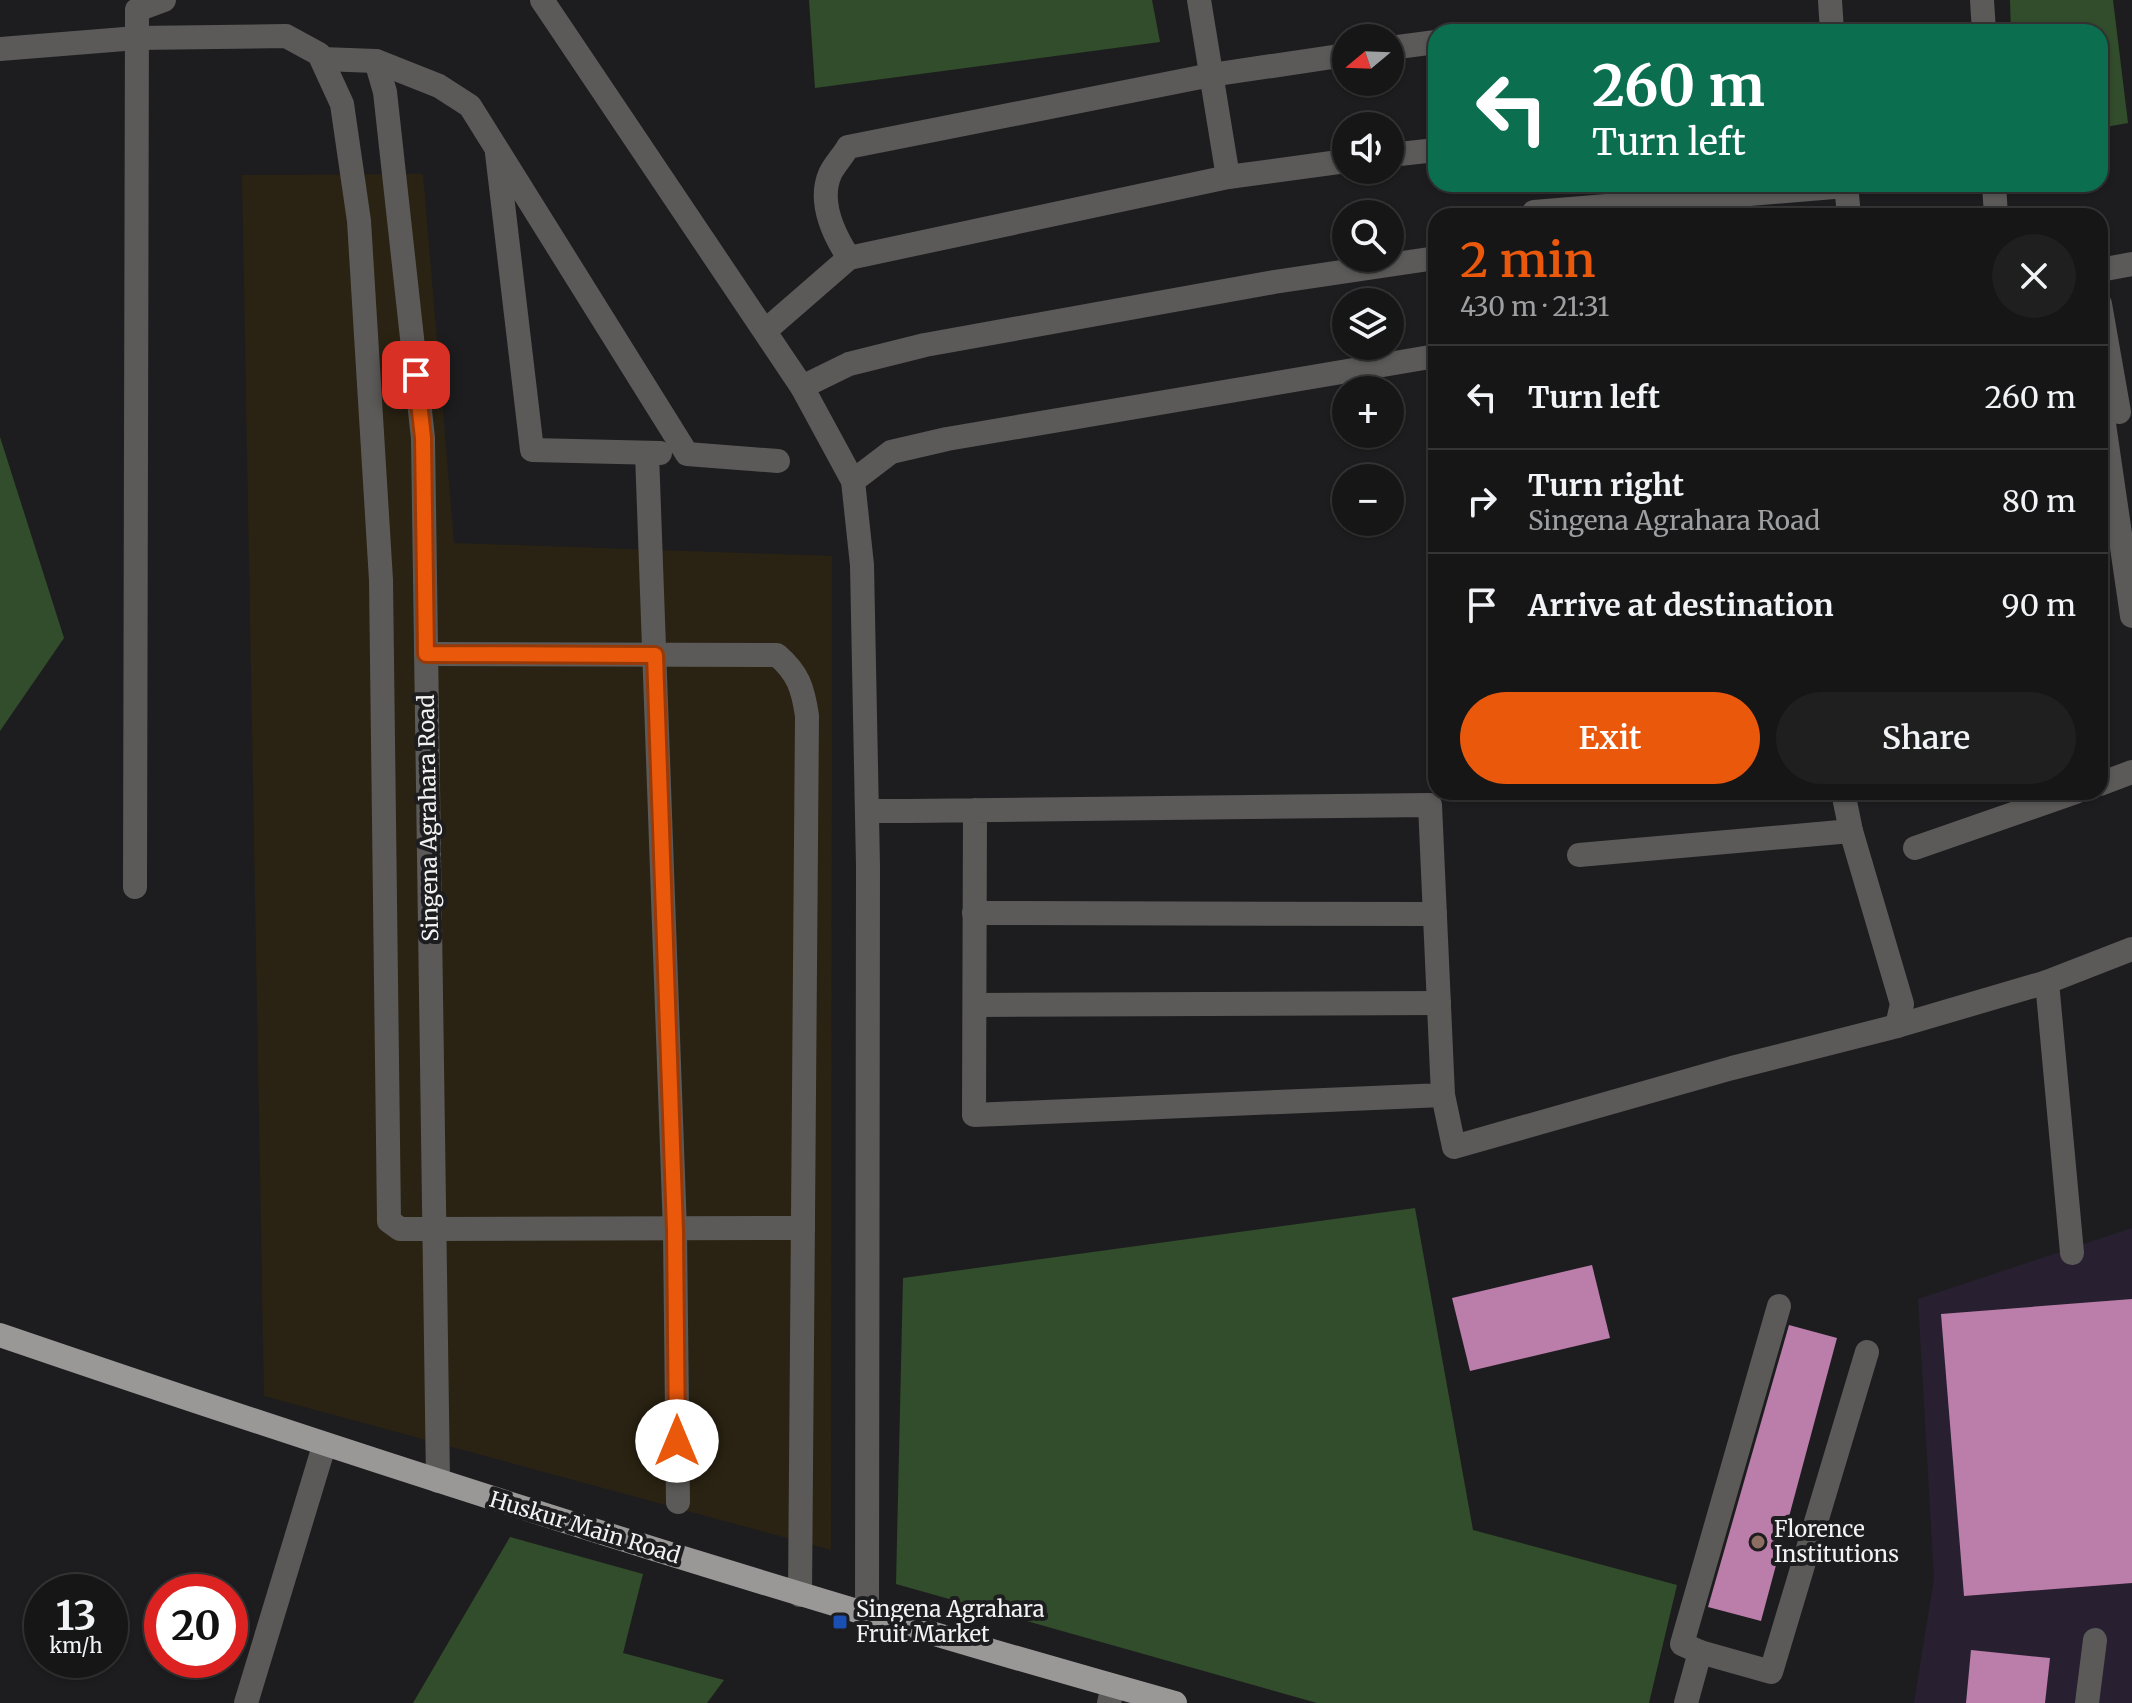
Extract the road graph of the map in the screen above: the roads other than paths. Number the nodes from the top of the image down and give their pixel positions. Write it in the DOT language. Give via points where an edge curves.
graph roads {
  1 [pos="164,0"];
  2 [pos="542,0"];
  3 [pos="1199,0"];
  4 [pos="1830,0"];
  5 [pos="1982,0"];
  6 [pos="1832,24"];
  7 [pos="1984,24"];
  8 [pos="137,38"];
  9 [pos="1428,43"];
  10 [pos="1404,46"];
  11 [pos="0,49"];
  12 [pos="1332,57"];
  13 [pos="322,59"];
  14 [pos="376,61"];
  15 [pos="1211,75"];
  16 [pos="496,147"];
  17 [pos="1428,151"];
  18 [pos="1404,153"];
  19 [pos="1332,163"];
  20 [pos="1228,177"];
  21 [pos="1765,192"];
  22 [pos="1580,208"];
  23 [pos="849,258"];
  24 [pos="1428,259"];
  25 [pos="2132,264"];
  26 [pos="2108,268"];
  27 [pos="765,331"];
  28 [pos="1428,357"];
  29 [pos="2108,370"];
  30 [pos="802,387"];
  31 [pos="2114,420"];
  32 [pos="647,453"];
  33 [pos="687,454"];
  34 [pos="778,461"];
  35 [pos="853,481"];
  36 [pos="2132,616"];
  37 [pos="426,654"];
  38 [pos="655,655"];
  39 [pos="2132,772"];
  40 [pos="2108,781"];
  41 [pos="1845,800"];
  42 [pos="2053,800"];
  43 [pos="975,810"];
  44 [pos="867,811"];
  45 [pos="1851,831"];
  46 [pos="1915,848"];
  47 [pos="1579,855"];
  48 [pos="135,887"];
  49 [pos="974,913"];
  50 [pos="1435,914"];
  51 [pos="2132,949"];
  52 [pos="2047,982"];
  53 [pos="1439,1003"];
  54 [pos="975,1005"];
  55 [pos="1897,1026"];
  56 [pos="1443,1095"];
  57 [pos="803,1228"];
  58 [pos="434,1229"];
  59 [pos="675,1231"];
  60 [pos="2072,1253"];
  61 [pos="1779,1306"];
  62 [pos="0,1335"];
  63 [pos="1867,1352"];
  64 [pos="324,1446"];
  65 [pos="438,1481"];
  66 [pos="678,1502"];
  67 [pos="800,1595"];
  68 [pos="867,1616"];
  69 [pos="2095,1640"];
  70 [pos="1700,1652"];
  71 [pos="1111,1694"];
  72 [pos="246,1703"];
  73 [pos="1175,1703"];
  74 [pos="1686,1703"];
  75 [pos="2087,1703"];
  1 -- 8 [label="street" via="137,10"];
  2 -- 27 [label="street"];
  3 -- 15 [label="street"];
  4 -- 6 [label="street"];
  5 -- 7 [label="street"];
  8 -- 11 [label="street"];
  8 -- 13 [label="street" via="286,36"];
  8 -- 48 [label="street"];
  9 -- 10 [label="street"];
  12 -- 15 [label="street"];
  13 -- 14 [label="street"];
  13 -- 58 [label="street" via="342,104 351,154 381,580 389,1221 400,1229"];
  14 -- 16 [label="street" via="439,86 470,106"];
  14 -- 37 [label="street, Singena Agrahara Road" via="385,92 423,438"];
  15 -- 20 [label="street"];
  15 -- 23 [label="street" via="848,147 830,175 826,203 836,238"];
  16 -- 32 [label="street" via="532,450"];
  16 -- 33 [label="street"];
  17 -- 18 [label="street"];
  19 -- 20 [label="street"];
  20 -- 23 [label="street"];
  21 -- 22 [label="street"];
  23 -- 27 [label="street"];
  24 -- 30 [label="street" via="925,345 849,364"];
  25 -- 26 [label="street"];
  27 -- 30 [label="street"];
  28 -- 35 [label="street" via="947,439 891,452"];
  29 -- 31 [label="street"];
  30 -- 35 [label="street"];
  31 -- 36 [label="street"];
  32 -- 33 [label="street"];
  32 -- 38 [label="street"];
  33 -- 34 [label="street"];
  35 -- 44 [label="street" via="862,565"];
  37 -- 38 [label="street"];
  37 -- 58 [label="street, Singena Agrahara Road"];
  38 -- 57 [label="street" via="777,655 803,686"];
  38 -- 59 [label="street"];
  39 -- 40 [label="street"];
  41 -- 45 [label="street"];
  42 -- 46 [label="street"];
  43 -- 44 [label="street"];
  43 -- 49 [label="street"];
  43 -- 50 [label="street" via="1430,805"];
  44 -- 68 [label="street"];
  45 -- 47 [label="street"];
  45 -- 55 [label="street" via="1902,1004"];
  49 -- 50 [label="street"];
  49 -- 54 [label="street"];
  50 -- 53 [label="street"];
  51 -- 52 [label="street"];
  52 -- 55 [label="street"];
  52 -- 60 [label="street"];
  53 -- 54 [label="street"];
  53 -- 56 [label="street"];
  54 -- 56 [label="street" via="974,1115"];
  55 -- 56 [label="street" via="1454,1147"];
  57 -- 59 [label="street"];
  57 -- 67 [label="street"];
  58 -- 59 [label="street"];
  58 -- 65 [label="street, Singena Agrahara Road"];
  59 -- 66 [label="street"];
  61 -- 70 [label="street" via="1682,1644"];
  62 -- 64 [label="main road, Huskur Main Road"];
  63 -- 70 [label="street" via="1771,1672"];
  64 -- 65 [label="main road, Huskur Main Road"];
  64 -- 72 [label="street"];
  65 -- 67 [label="main road, Huskur Main Road"];
  67 -- 68 [label="main road, Huskur Main Road"];
  68 -- 71 [label="main road, Huskur Main Road"];
  69 -- 75 [label="street"];
  70 -- 74 [label="street"];
  71 -- 73 [label="main road, Huskur Main Road"];
}
